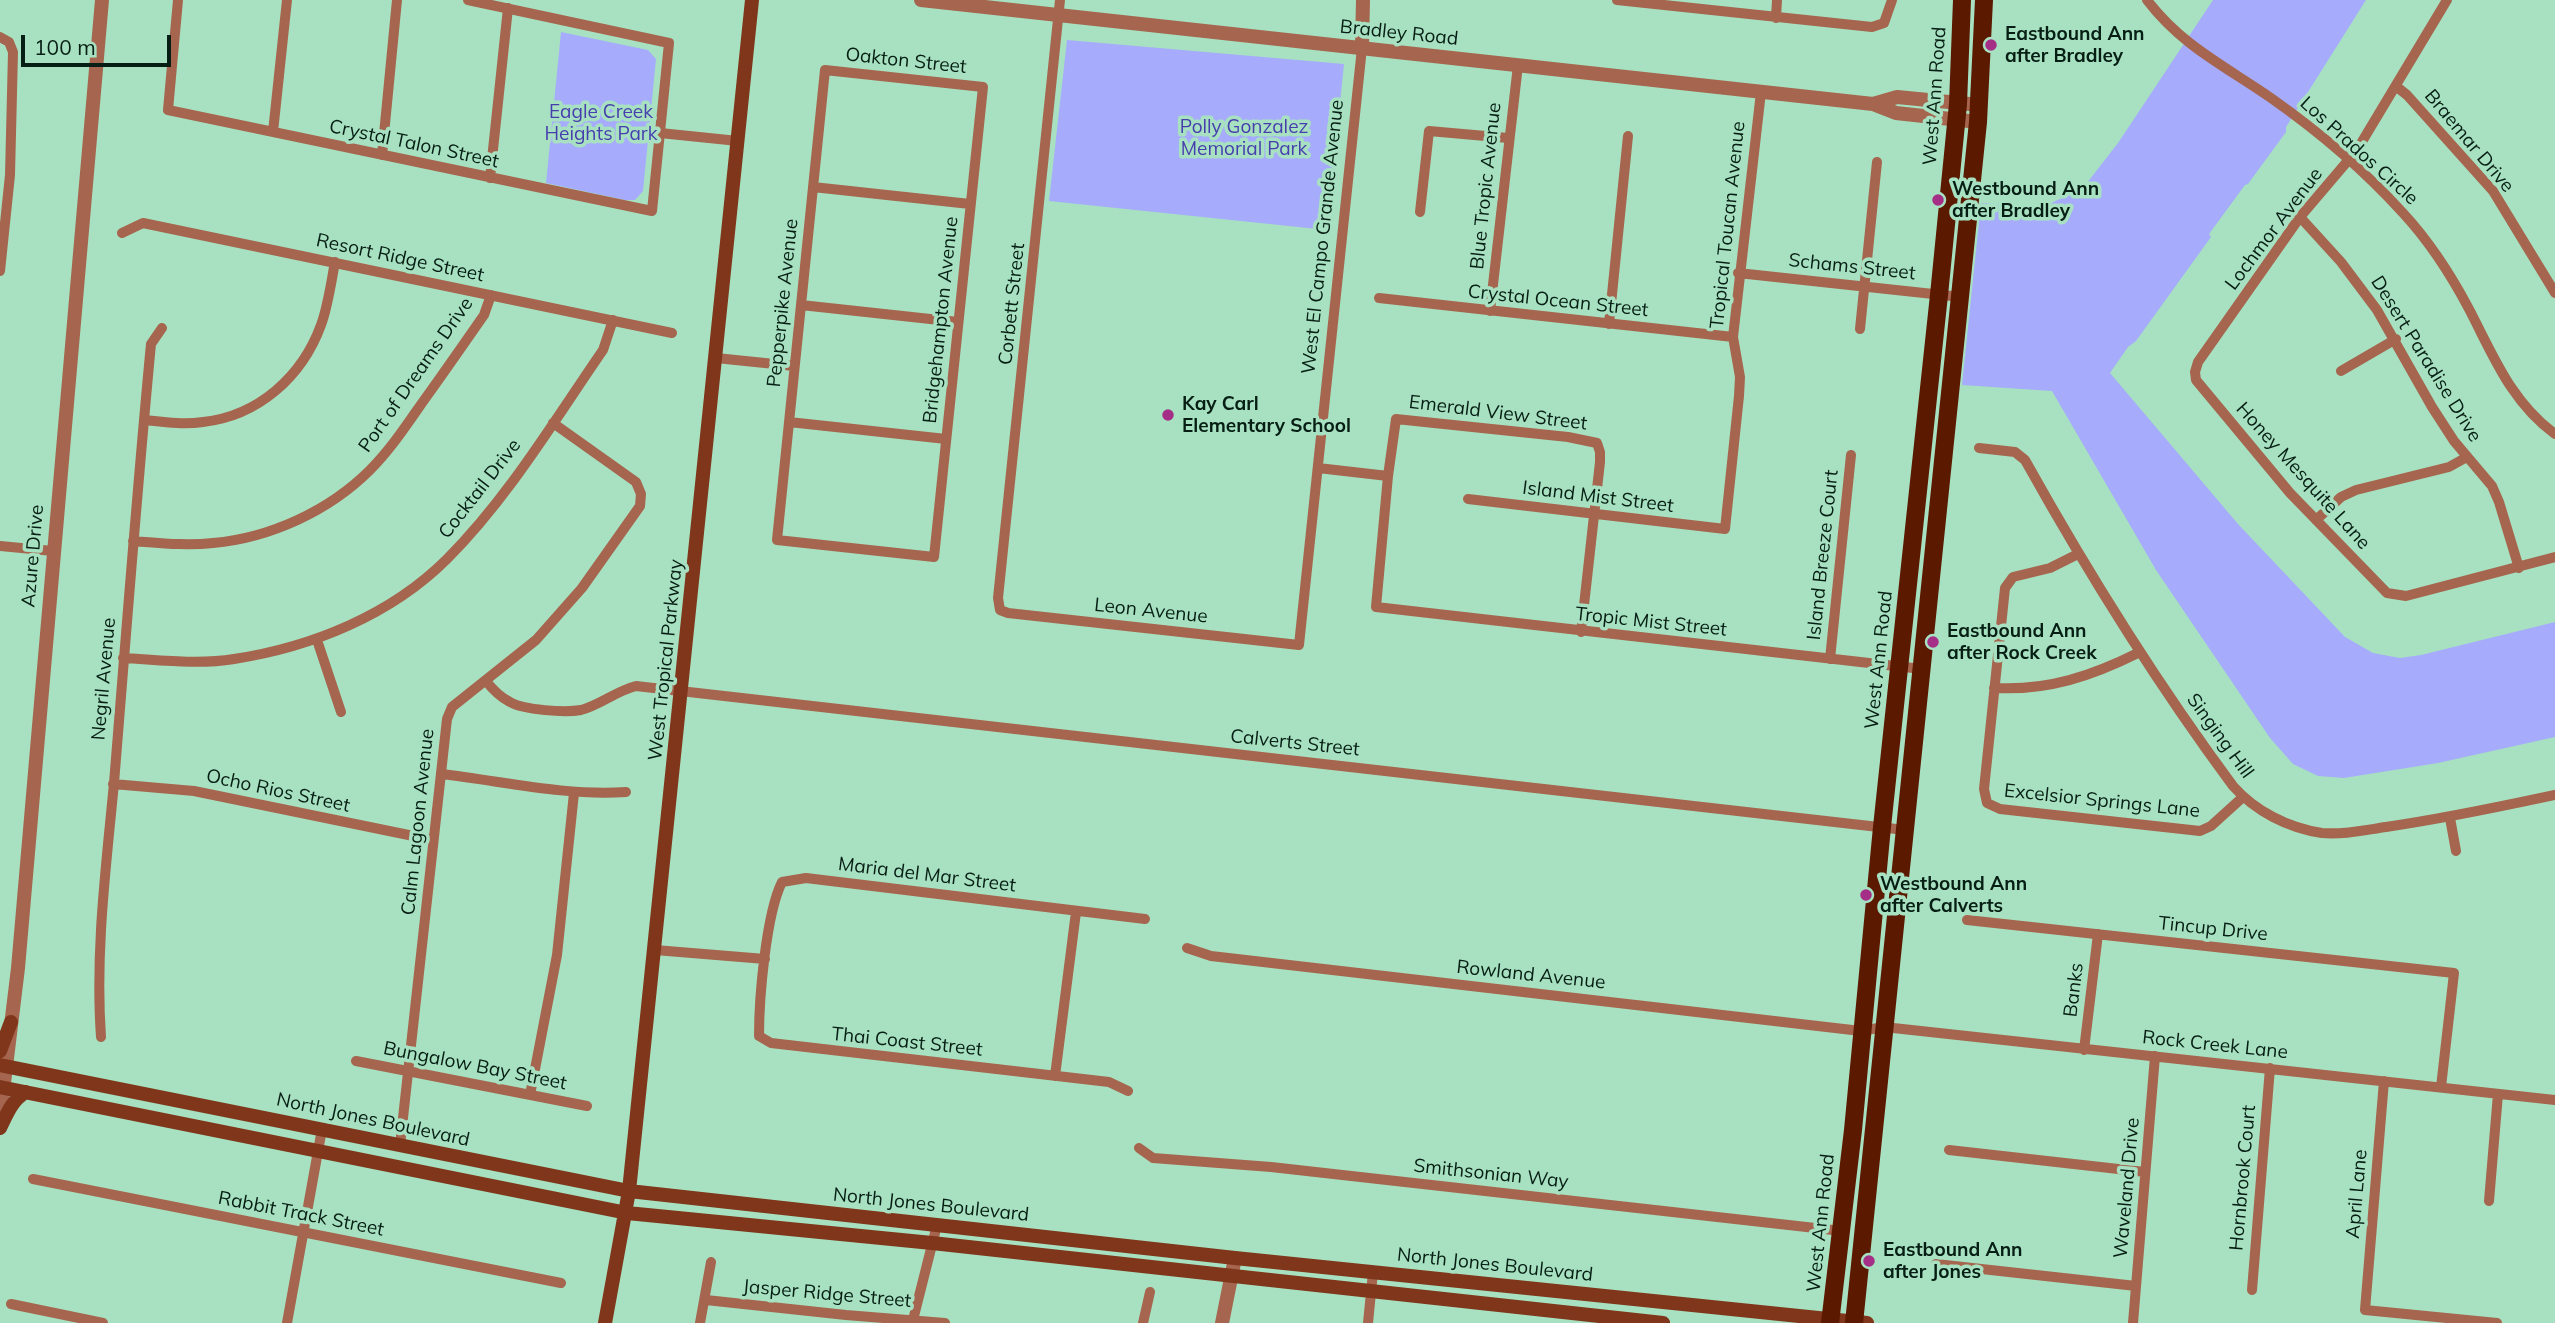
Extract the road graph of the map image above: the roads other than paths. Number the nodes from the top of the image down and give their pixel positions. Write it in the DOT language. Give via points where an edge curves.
graph roads {
  1 [pos="102,0"];
  2 [pos="178,0"];
  3 [pos="287,0"];
  4 [pos="397,0"];
  5 [pos="468,0"];
  6 [pos="752,0"];
  7 [pos="921,0"];
  8 [pos="1363,0"];
  9 [pos="1617,0"];
  10 [pos="1777,0"];
  11 [pos="1892,0"];
  12 [pos="1962,0"];
  13 [pos="1984,0"];
  14 [pos="2147,0"];
  15 [pos="2447,0"];
  16 [pos="1663,3"];
  17 [pos="1059,7"];
  18 [pos="508,8"];
  19 [pos="1776,18"];
  20 [pos="4,40"];
  21 [pos="1362,48"];
  22 [pos="1518,65"];
  23 [pos="825,70"];
  24 [pos="983,87"];
  25 [pos="2396,87"];
  26 [pos="1761,92"];
  27 [pos="1957,112"];
  28 [pos="1979,113"];
  29 [pos="273,132"];
  30 [pos="660,133"];
  31 [pos="1628,136"];
  32 [pos="1508,138"];
  33 [pos="738,141"];
  34 [pos="382,155"];
  35 [pos="2349,161"];
  36 [pos="1877,162"];
  37 [pos="490,178"];
  38 [pos="813,187"];
  39 [pos="970,204"];
  40 [pos="1420,212"];
  41 [pos="2300,217"];
  42 [pos="121,233"];
  43 [pos="335,262"];
  44 [pos="0,271"];
  45 [pos="1738,273"];
  46 [pos="1864,287"];
  47 [pos="2555,293"];
  48 [pos="491,295"];
  49 [pos="1939,295"];
  50 [pos="1961,297"];
  51 [pos="1378,298"];
  52 [pos="801,305"];
  53 [pos="1490,311"];
  54 [pos="613,320"];
  55 [pos="958,322"];
  56 [pos="1609,324"];
  57 [pos="162,328"];
  58 [pos="1860,329"];
  59 [pos="672,333"];
  60 [pos="1733,337"];
  61 [pos="2396,339"];
  62 [pos="716,358"];
  63 [pos="794,366"];
  64 [pos="2341,371"];
  65 [pos="2195,372"];
  66 [pos="144,420"];
  67 [pos="789,422"];
  68 [pos="553,423"];
  69 [pos="2555,434"];
  70 [pos="946,439"];
  71 [pos="1979,448"];
  72 [pos="1851,454"];
  73 [pos="2467,457"];
  74 [pos="1318,468"];
  75 [pos="1388,476"];
  76 [pos="1468,499"];
  77 [pos="1594,515"];
  78 [pos="2316,520"];
  79 [pos="1725,529"];
  80 [pos="133,541"];
  81 [pos="0,546"];
  82 [pos="53,551"];
  83 [pos="2078,554"];
  84 [pos="934,557"];
  85 [pos="2555,557"];
  86 [pos="2519,568"];
  87 [pos="1000,610"];
  88 [pos="1581,632"];
  89 [pos="317,639"];
  90 [pos="1299,645"];
  91 [pos="2140,652"];
  92 [pos="123,658"];
  93 [pos="1830,659"];
  94 [pos="1899,667"];
  95 [pos="1922,669"];
  96 [pos="486,681"];
  97 [pos="1994,688"];
  98 [pos="682,692"];
  99 [pos="341,712"];
  100 [pos="440,774"];
  101 [pos="113,784"];
  102 [pos="626,792"];
  103 [pos="574,793"];
  104 [pos="2555,794"];
  105 [pos="2243,797"];
  106 [pos="2450,818"];
  107 [pos="1882,827"];
  108 [pos="1905,830"];
  109 [pos="433,840"];
  110 [pos="2456,850"];
  111 [pos="1076,912"];
  112 [pos="1145,919"];
  113 [pos="1967,920"];
  114 [pos="2098,934"];
  115 [pos="1187,948"];
  116 [pos="655,950"];
  117 [pos="765,959"];
  118 [pos="11,1022"];
  119 [pos="1872,1029"];
  120 [pos="101,1037"];
  121 [pos="2084,1050"];
  122 [pos="0,1051"];
  123 [pos="2155,1056"];
  124 [pos="356,1060"];
  125 [pos="3,1066"];
  126 [pos="2270,1068"];
  127 [pos="409,1072"];
  128 [pos="1055,1076"];
  129 [pos="2384,1081"];
  130 [pos="2,1087"];
  131 [pos="2441,1087"];
  132 [pos="1128,1090"];
  133 [pos="26,1092"];
  134 [pos="2498,1094"];
  135 [pos="530,1095"];
  136 [pos="2555,1100"];
  137 [pos="587,1106"];
  138 [pos="0,1116"];
  139 [pos="0,1128"];
  140 [pos="322,1129"];
  141 [pos="400,1145"];
  142 [pos="1139,1148"];
  143 [pos="318,1150"];
  144 [pos="1949,1150"];
  145 [pos="2146,1172"];
  146 [pos="33,1180"];
  147 [pos="629,1191"];
  148 [pos="2489,1201"];
  149 [pos="627,1213"];
  150 [pos="937,1225"];
  151 [pos="303,1231"];
  152 [pos="1842,1231"];
  153 [pos="932,1243"];
  154 [pos="1235,1258"];
  155 [pos="711,1262"];
  156 [pos="1936,1264"];
  157 [pos="1373,1272"];
  158 [pos="1232,1276"];
  159 [pos="561,1283"];
  160 [pos="2136,1286"];
  161 [pos="2252,1290"];
  162 [pos="1150,1292"];
  163 [pos="1371,1292"];
  164 [pos="706,1300"];
  165 [pos="12,1304"];
  166 [pos="845,1319"];
  167 [pos="913,1320"];
  168 [pos="1625,1321"];
  169 [pos="1831,1321"];
  170 [pos="103,1323"];
  171 [pos="287,1323"];
  172 [pos="605,1323"];
  173 [pos="700,1323"];
  174 [pos="945,1323"];
  175 [pos="1143,1323"];
  176 [pos="1222,1323"];
  177 [pos="1368,1323"];
  178 [pos="1663,1323"];
  179 [pos="1858,1323"];
  180 [pos="2133,1323"];
  181 [pos="2497,1323"];
  1 -- 82 [label="street, Azure Drive"];
  2 -- 29 [label="street, Crystal Talon Street" via="168,110"];
  3 -- 29 [label="street"];
  4 -- 34 [label="street"];
  5 -- 18 [label="street"];
  6 -- 33 [label="main road, West Tropical Parkway"];
  7 -- 17 [label="street, Bradley Road"];
  8 -- 21 [label="street, West El Campo Grande Avenue"];
  9 -- 16 [label="street"];
  10 -- 19 [label="street"];
  11 -- 19 [label="street" via="1884,23 1872,27"];
  12 -- 27 [label="main road, West Ann Road"];
  13 -- 28 [label="main road, West Ann Road"];
  14 -- 35 [label="street, Los Prados Circle" via="2189,44 2282,106"];
  15 -- 25 [label="street, Lochmor Avenue"];
  16 -- 19 [label="street"];
  17 -- 21 [label="street, Bradley Road"];
  17 -- 87 [label="street, Corbett Street"];
  18 -- 30 [label="street" via="669,43"];
  18 -- 37 [label="street"];
  20 -- 44 [label="street" via="13,51 10,175"];
  21 -- 22 [label="street, Bradley Road"];
  21 -- 74 [label="street, West El Campo Grande Avenue"];
  22 -- 26 [label="street, Bradley Road"];
  22 -- 32 [label="street, Blue Tropic Avenue"];
  23 -- 24 [label="street, Oakton Street"];
  23 -- 38 [label="street, Pepperpike Avenue"];
  24 -- 39 [label="street, Bridgehampton Avenue"];
  25 -- 35 [label="street, Lochmor Avenue"];
  25 -- 47 [label="street, Braemar Drive" via="2493,191"];
  26 -- 27 [label="street, Bradley Road" via="1872,104 1896,113"];
  26 -- 45 [label="street, Tropical Toucan Avenue"];
  27 -- 28 [label="street, Bradley Road"];
  27 -- 49 [label="main road, West Ann Road"];
  28 -- 50 [label="main road, West Ann Road"];
  29 -- 34 [label="street, Crystal Talon Street"];
  30 -- 33 [label="street"];
  30 -- 37 [label="street, Crystal Talon Street" via="652,211"];
  31 -- 56 [label="street"];
  32 -- 40 [label="street" via="1429,131"];
  32 -- 53 [label="street, Blue Tropic Avenue"];
  33 -- 62 [label="main road, West Tropical Parkway"];
  34 -- 37 [label="street, Crystal Talon Street"];
  35 -- 41 [label="street, Lochmor Avenue"];
  35 -- 69 [label="street, Los Prados Circle" via="2404,213 2441,262 2518,400"];
  36 -- 46 [label="street"];
  38 -- 39 [label="street"];
  38 -- 52 [label="street, Pepperpike Avenue"];
  39 -- 55 [label="street, Bridgehampton Avenue"];
  41 -- 61 [label="street, Desert Paradise Drive" via="2355,279"];
  41 -- 65 [label="street, Lochmor Avenue"];
  42 -- 43 [label="street, Resort Ridge Street" via="143,223"];
  43 -- 48 [label="street, Resort Ridge Street"];
  43 -- 66 [label="street" via="314,344 290,378 268,398 233,416 204,422"];
  45 -- 46 [label="street, Schams Street"];
  45 -- 60 [label="street, Tropical Toucan Avenue"];
  46 -- 49 [label="street, Schams Street"];
  46 -- 58 [label="street"];
  48 -- 54 [label="street, Resort Ridge Street"];
  48 -- 80 [label="street, Port of Dreams Drive" via="484,316 390,448 329,503 284,526 249,537 203,544"];
  49 -- 50 [label="street, Schams Street"];
  49 -- 94 [label="main road, West Ann Road"];
  50 -- 95 [label="main road, West Ann Road"];
  51 -- 53 [label="street, Crystal Ocean Street"];
  52 -- 55 [label="street"];
  52 -- 63 [label="street, Pepperpike Avenue"];
  53 -- 56 [label="street, Crystal Ocean Street"];
  54 -- 59 [label="street, Resort Ridge Street"];
  54 -- 68 [label="street, Cocktail Drive" via="604,350"];
  55 -- 70 [label="street, Bridgehampton Avenue"];
  56 -- 60 [label="street, Crystal Ocean Street"];
  57 -- 66 [label="street, Negril Avenue" via="151,344"];
  60 -- 79 [label="street, Tropical Toucan Avenue" via="1740,377"];
  61 -- 64 [label="street"];
  61 -- 73 [label="street, Desert Paradise Drive" via="2431,407"];
  62 -- 63 [label="street"];
  62 -- 98 [label="main road, West Tropical Parkway"];
  63 -- 67 [label="street, Pepperpike Avenue"];
  65 -- 78 [label="street, Honey Mesquite Lane" via="2204,390"];
  66 -- 80 [label="street, Negril Avenue"];
  67 -- 70 [label="street"];
  67 -- 84 [label="street, Pepperpike Avenue" via="777,540"];
  68 -- 89 [label="street, Cocktail Drive" via="486,516 446,560 371,615"];
  68 -- 96 [label="street, Calm Lagoon Avenue" via="636,482 642,494 640,506 582,588 536,640"];
  70 -- 84 [label="street, Bridgehampton Avenue"];
  71 -- 83 [label="street, Singing Hill" via="2015,452 2025,460"];
  72 -- 93 [label="street, Island Breeze Court"];
  73 -- 78 [label="street" via="2449,467 2356,490"];
  73 -- 86 [label="street, Desert Paradise Drive" via="2492,486"];
  74 -- 75 [label="street"];
  74 -- 90 [label="street, West El Campo Grande Avenue"];
  75 -- 77 [label="street, Emerald View Street" via="1396,419 1568,437 1597,443 1600,452"];
  75 -- 88 [label="street, Tropic Mist Street" via="1376,607"];
  76 -- 77 [label="street, Island Mist Street"];
  77 -- 79 [label="street, Island Mist Street"];
  77 -- 88 [label="street"];
  78 -- 86 [label="street, Honey Mesquite Lane" via="2394,596"];
  80 -- 92 [label="street, Negril Avenue"];
  81 -- 82 [label="street"];
  82 -- 118 [label="street, Azure Drive"];
  83 -- 91 [label="street, Singing Hill"];
  83 -- 97 [label="street" via="2050,568 2017,575 2007,583"];
  85 -- 86 [label="street"];
  87 -- 90 [label="street, Leon Avenue"];
  88 -- 93 [label="street, Tropic Mist Street"];
  89 -- 92 [label="street, Cocktail Drive" via="233,660"];
  89 -- 99 [label="street"];
  91 -- 97 [label="street" via="2075,680 2030,688"];
  91 -- 105 [label="street, Singing Hill"];
  92 -- 101 [label="street, Negril Avenue"];
  93 -- 94 [label="street, Tropic Mist Street"];
  94 -- 95 [label="street, Tropic Mist Street"];
  94 -- 107 [label="main road, West Ann Road"];
  95 -- 108 [label="main road, West Ann Road"];
  96 -- 98 [label="street, Calverts Street" via="513,704 560,711 582,709 636,686"];
  96 -- 100 [label="street, Calm Lagoon Avenue" via="452,707 446,719"];
  97 -- 105 [label="street, Excelsior Springs Lane" via="1984,789 1987,803 2000,809 2200,831"];
  98 -- 107 [label="street, Calverts Street"];
  98 -- 116 [label="main road, West Tropical Parkway"];
  100 -- 103 [label="street"];
  100 -- 109 [label="street, Calm Lagoon Avenue"];
  101 -- 109 [label="street, Ocho Rios Street" via="194,791"];
  101 -- 120 [label="street, Negril Avenue" via="99,935"];
  102 -- 103 [label="street"];
  103 -- 135 [label="street" via="557,955"];
  104 -- 106 [label="street, Singing Hill"];
  105 -- 106 [label="street, Singing Hill" via="2278,820 2324,833"];
  106 -- 110 [label="street"];
  107 -- 108 [label="street, Calverts Street"];
  107 -- 119 [label="main road, West Ann Road"];
  108 -- 119 [label="main road, West Ann Road"];
  109 -- 127 [label="street, Calm Lagoon Avenue"];
  111 -- 112 [label="street, Maria del Mar Street"];
  111 -- 117 [label="street, Maria del Mar Street" via="806,878 782,882"];
  111 -- 128 [label="street"];
  113 -- 114 [label="street, Tincup Drive"];
  114 -- 121 [label="street, Banks"];
  114 -- 131 [label="street, Tincup Drive" via="2454,973"];
  115 -- 119 [label="street, Rowland Avenue" via="1211,956"];
  116 -- 117 [label="street"];
  116 -- 147 [label="main road, West Tropical Parkway"];
  117 -- 128 [label="street, Thai Coast Street" via="759,1036 771,1043"];
  118 -- 122 [label="main road"];
  118 -- 125 [label="street, Azure Drive"];
  119 -- 121 [label="street, Rock Creek Lane"];
  119 -- 152 [label="main road, West Ann Road"];
  119 -- 179 [label="main road, West Ann Road"];
  121 -- 123 [label="street, Rock Creek Lane"];
  123 -- 126 [label="street, Rock Creek Lane"];
  123 -- 145 [label="street, Waveland Drive"];
  124 -- 127 [label="street, Bungalow Bay Street"];
  125 -- 130 [label="street, Azure Drive"];
  125 -- 140 [label="main road, North Jones Boulevard"];
  126 -- 129 [label="street, Rock Creek Lane"];
  126 -- 161 [label="street, Hornbrook Court"];
  127 -- 135 [label="street, Bungalow Bay Street"];
  127 -- 141 [label="street, Calm Lagoon Avenue"];
  128 -- 132 [label="street, Thai Coast Street" via="1109,1082"];
  129 -- 131 [label="street, Rock Creek Lane"];
  129 -- 181 [label="street, April Lane" via="2365,1310"];
  130 -- 133 [label="main road, North Jones Boulevard"];
  130 -- 138 [label="street, Azure Drive"];
  131 -- 134 [label="street, Rock Creek Lane"];
  133 -- 139 [label="main road" via="12,1104"];
  133 -- 143 [label="main road, North Jones Boulevard"];
  134 -- 136 [label="street, Rock Creek Lane"];
  134 -- 148 [label="street"];
  135 -- 137 [label="street, Bungalow Bay Street"];
  140 -- 141 [label="main road, North Jones Boulevard"];
  140 -- 143 [label="street"];
  141 -- 147 [label="main road, North Jones Boulevard"];
  142 -- 152 [label="street, Smithsonian Way" via="1153,1158"];
  143 -- 149 [label="main road, North Jones Boulevard"];
  143 -- 151 [label="street"];
  144 -- 145 [label="street"];
  145 -- 160 [label="street, Waveland Drive"];
  146 -- 151 [label="street, Rabbit Track Street"];
  147 -- 149 [label="main road, West Tropical Parkway"];
  147 -- 150 [label="main road, North Jones Boulevard"];
  149 -- 153 [label="main road, North Jones Boulevard"];
  149 -- 172 [label="main road, West Tropical Parkway"];
  150 -- 153 [label="street"];
  150 -- 154 [label="main road, North Jones Boulevard"];
  151 -- 159 [label="street, Rabbit Track Street"];
  151 -- 171 [label="street"];
  152 -- 169 [label="main road, West Ann Road"];
  153 -- 158 [label="main road, North Jones Boulevard"];
  153 -- 167 [label="street"];
  154 -- 157 [label="main road, North Jones Boulevard"];
  154 -- 158 [label="street"];
  155 -- 164 [label="street"];
  156 -- 160 [label="street"];
  157 -- 163 [label="street"];
  157 -- 169 [label="main road, North Jones Boulevard"];
  158 -- 163 [label="main road, North Jones Boulevard"];
  158 -- 176 [label="street"];
  160 -- 180 [label="street, Waveland Drive"];
  162 -- 175 [label="street"];
  163 -- 168 [label="main road, North Jones Boulevard"];
  163 -- 177 [label="street"];
  164 -- 166 [label="street, Jasper Ridge Street"];
  164 -- 173 [label="street"];
  165 -- 170 [label="street"];
  166 -- 167 [label="street, Jasper Ridge Street"];
  167 -- 174 [label="street, Jasper Ridge Street"];
  168 -- 178 [label="main road, North Jones Boulevard"];
  169 -- 179 [label="main road, North Jones Boulevard"];
}
